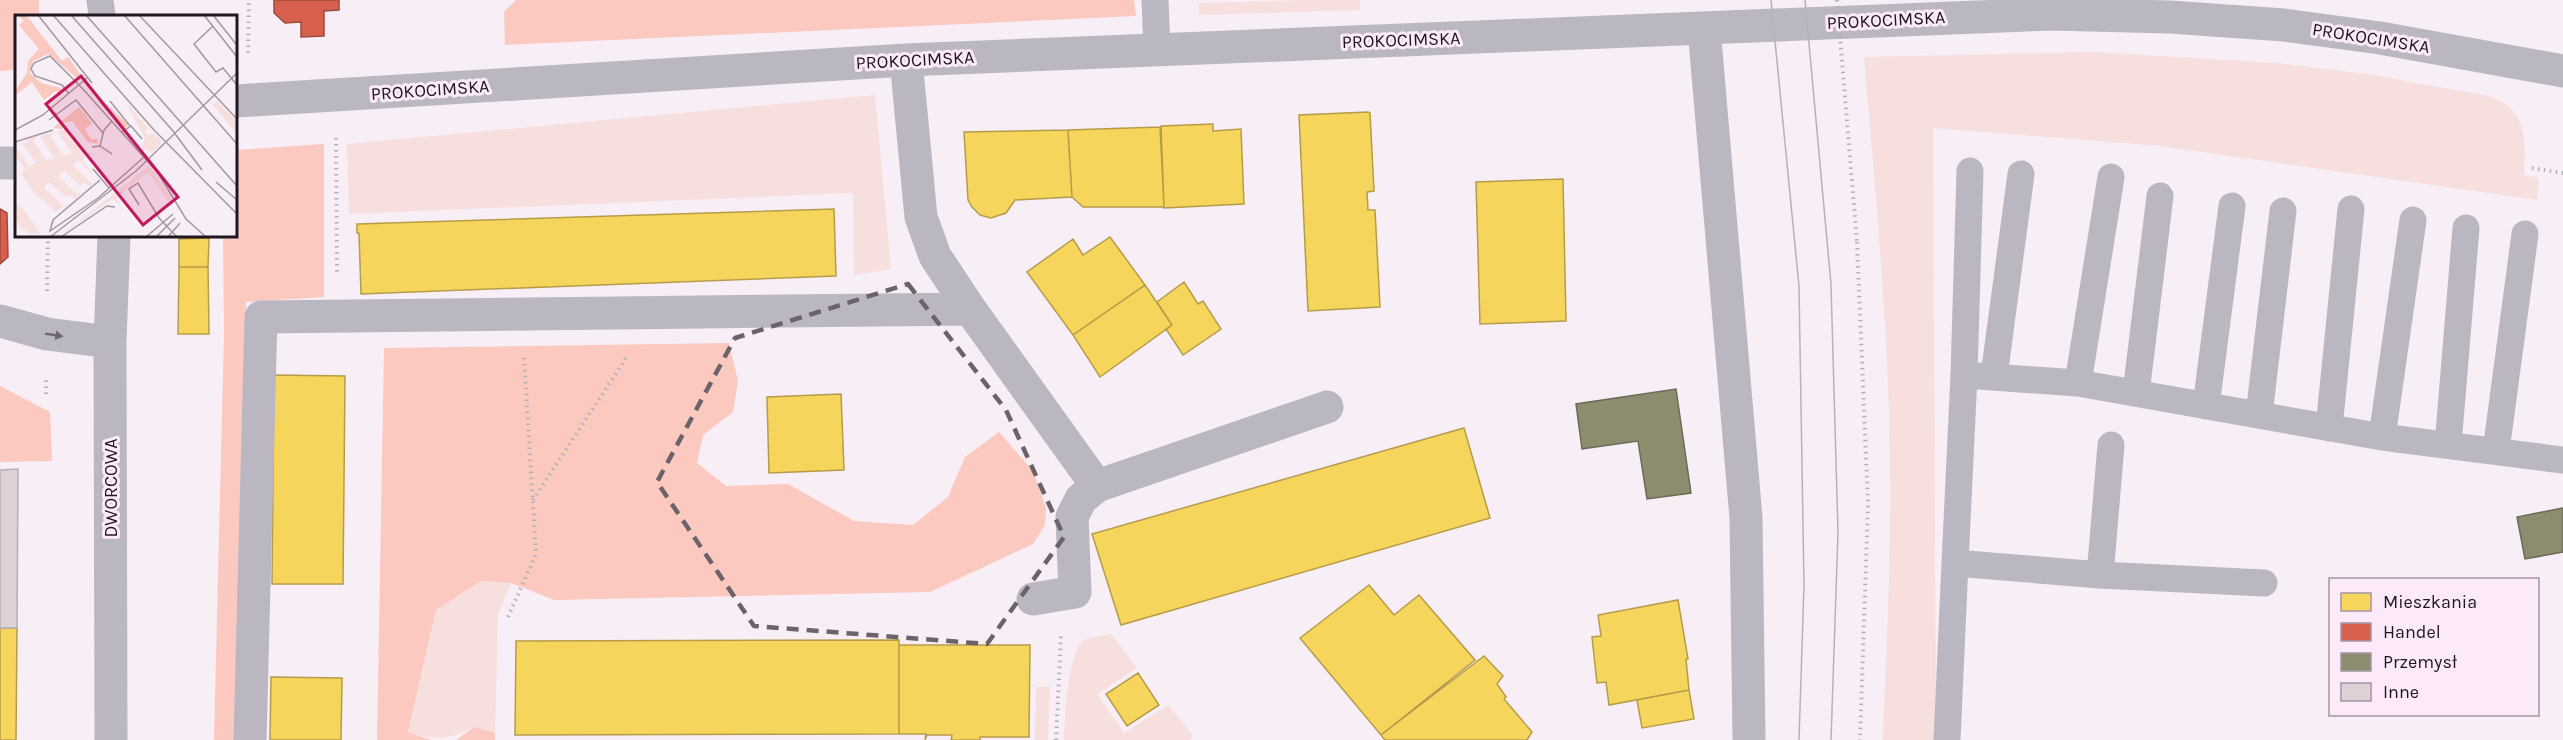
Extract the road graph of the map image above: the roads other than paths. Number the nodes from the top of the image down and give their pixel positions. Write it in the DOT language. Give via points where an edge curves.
graph roads {
  1 [pos="100,0"];
  2 [pos="1155,0"];
  3 [pos="102,15"];
  4 [pos="1704,28"];
  5 [pos="1157,50"];
  6 [pos="906,60"];
  7 [pos="2563,71"];
  8 [pos="237,101"];
  9 [pos="1970,171"];
  10 [pos="2021,174"];
  11 [pos="2111,177"];
  12 [pos="2160,196"];
  13 [pos="2232,206"];
  14 [pos="2351,209"];
  15 [pos="2283,211"];
  16 [pos="2413,220"];
  17 [pos="2466,228"];
  18 [pos="2525,234"];
  19 [pos="114,237"];
  20 [pos="970,309"];
  21 [pos="0,321"];
  22 [pos="110,342"];
  23 [pos="1964,375"];
  24 [pos="1994,376"];
  25 [pos="2078,383"];
  26 [pos="2136,393"];
  27 [pos="2206,406"];
  28 [pos="1328,407"];
  29 [pos="2259,415"];
  30 [pos="2329,428"];
  31 [pos="2382,437"];
  32 [pos="2111,445"];
  33 [pos="2448,445"];
  34 [pos="2496,451"];
  35 [pos="2563,460"];
  36 [pos="1097,486"];
  37 [pos="1955,562"];
  38 [pos="2100,575"];
  39 [pos="2264,583"];
  40 [pos="1034,599"];
  41 [pos="111,740"];
  42 [pos="250,740"];
  43 [pos="1749,740"];
  44 [pos="1947,740"];
  1 -- 3 [label="lane"];
  2 -- 5 [label="lane"];
  4 -- 5 [label="street, PROKOCIMSKA"];
  4 -- 7 [label="street, PROKOCIMSKA" via="2051,14 2170,17 2359,35"];
  4 -- 43 [label="street" via="1746,518"];
  5 -- 6 [label="street, PROKOCIMSKA"];
  6 -- 8 [label="street, PROKOCIMSKA"];
  6 -- 20 [label="street" via="921,217 935,256"];
  9 -- 23 [label="lane"];
  10 -- 24 [label="lane"];
  11 -- 25 [label="lane"];
  12 -- 26 [label="lane"];
  13 -- 27 [label="lane"];
  14 -- 30 [label="lane"];
  15 -- 29 [label="lane"];
  16 -- 31 [label="lane"];
  17 -- 33 [label="lane"];
  18 -- 34 [label="lane"];
  19 -- 22 [label="street, DWORCOWA"];
  20 -- 36 [label="street"];
  20 -- 42 [label="street" via="261,317"];
  21 -- 22 [label="street, one-way" via="47,334"];
  22 -- 41 [label="street, DWORCOWA"];
  23 -- 24 [label="lane"];
  23 -- 37 [label="lane"];
  24 -- 25 [label="lane"];
  25 -- 26 [label="lane"];
  26 -- 27 [label="lane"];
  27 -- 29 [label="lane"];
  28 -- 36 [label="street"];
  29 -- 30 [label="lane"];
  30 -- 31 [label="lane"];
  31 -- 33 [label="lane"];
  32 -- 38 [label="lane"];
  33 -- 34 [label="lane"];
  34 -- 35 [label="lane"];
  36 -- 40 [label="street" via="1081,499 1072,517 1075,592"];
  37 -- 38 [label="lane"];
  37 -- 44 [label="lane"];
  38 -- 39 [label="lane"];
}
